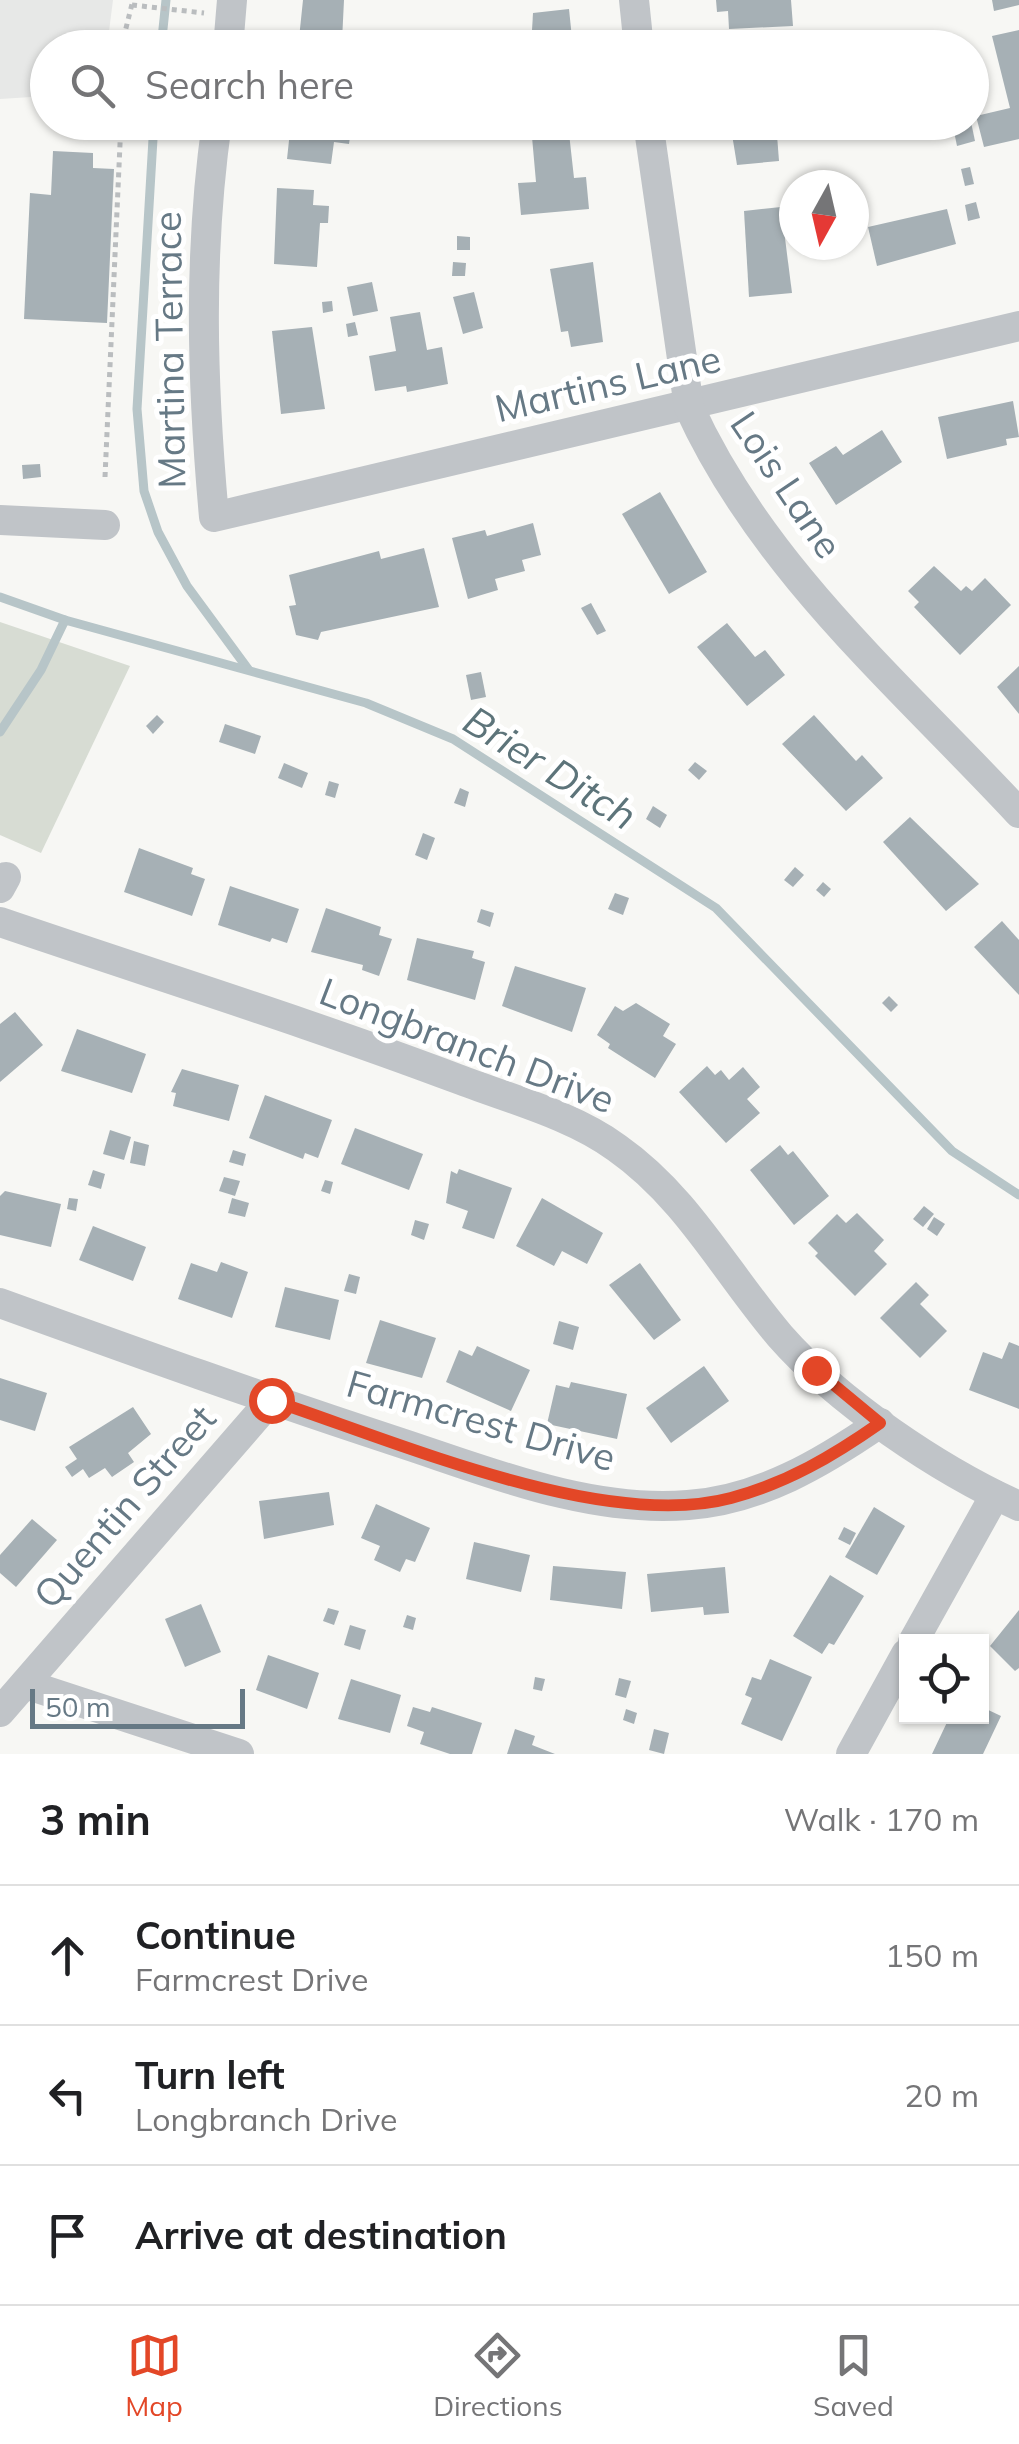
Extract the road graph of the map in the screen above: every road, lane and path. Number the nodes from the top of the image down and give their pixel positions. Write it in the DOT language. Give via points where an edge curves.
graph roads {
  1 [pos="232,0"];
  2 [pos="634,0"];
  3 [pos="133,3"];
  4 [pos="187,12"];
  5 [pos="126,30"];
  6 [pos="230,30"];
  7 [pos="637,30"];
  8 [pos="120,140"];
  9 [pos="215,140"];
  10 [pos="651,140"];
  11 [pos="1019,326"];
  12 [pos="689,406"];
  13 [pos="105,477"];
  14 [pos="214,517"];
  15 [pos="0,520"];
  16 [pos="105,524"];
  17 [pos="1019,814"];
  18 [pos="0,922"];
  19 [pos="0,1303"];
  20 [pos="271,1400"];
  21 [pos="880,1423"];
  22 [pos="1007,1501"];
  23 [pos="918,1634"];
  24 [pos="899,1667"];
  25 [pos="25,1684"];
  26 [pos="0,1712"];
  27 [pos="239,1754"];
  28 [pos="851,1754"];
  1 -- 6 [label="street"];
  2 -- 7 [label="street"];
  3 -- 4 [label="path"];
  3 -- 5 [label="path"];
  8 -- 13 [label="path"];
  9 -- 14 [label="street, Martina Terrace" via="202,310"];
  10 -- 12 [label="street, Lois Lane"];
  11 -- 12 [label="street, Martins Lane"];
  12 -- 14 [label="street, Martins Lane"];
  12 -- 17 [label="street, Lois Lane" via="730,486 772,547"];
  15 -- 16 [label="street"];
  18 -- 21 [label="street, Longbranch Drive" via="428,1068 616,1146 692,1219 781,1337"];
  19 -- 20 [label="street, Farmcrest Drive"];
  20 -- 21 [label="street, Farmcrest Drive" via="521,1482 655,1506 728,1499 778,1483 831,1458"];
  20 -- 25 [label="street, Quentin Street"];
  21 -- 22 [label="street, Longbranch Drive"];
  22 -- 23 [label="street"];
  24 -- 28 [label="street"];
  25 -- 26 [label="street, Quentin Street"];
  25 -- 27 [label="street"];
}
